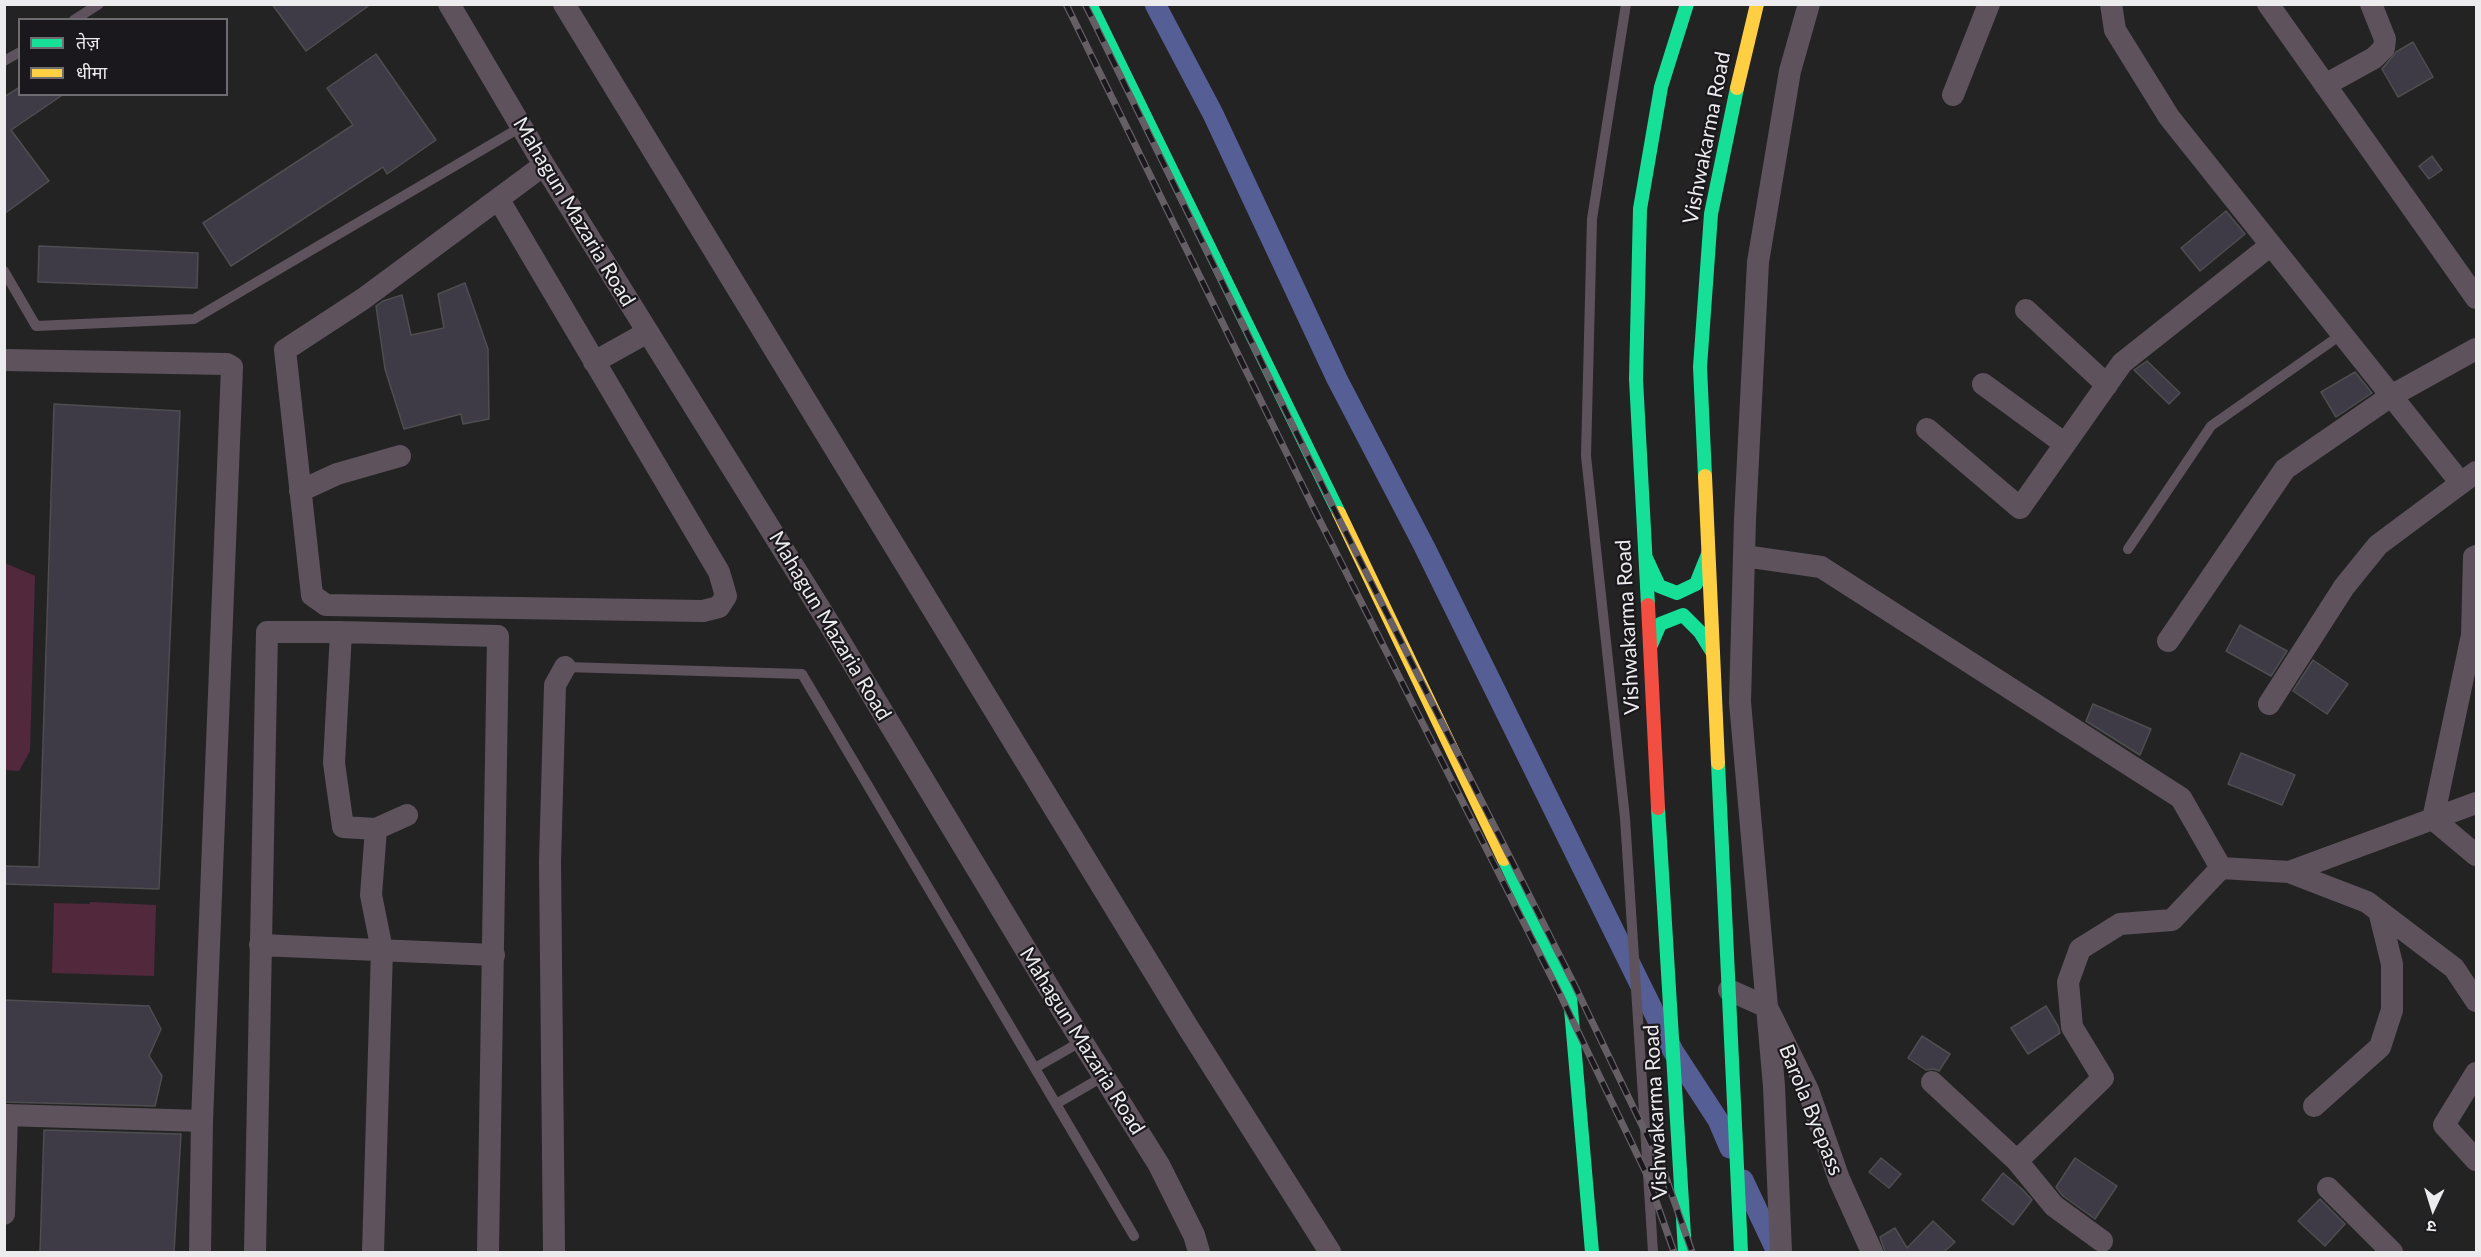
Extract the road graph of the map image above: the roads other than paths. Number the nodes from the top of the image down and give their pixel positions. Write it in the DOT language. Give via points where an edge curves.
graph roads {
  1 [pos="99,4"];
  2 [pos="449,4"];
  3 [pos="564,4"];
  4 [pos="1090,4"];
  5 [pos="1626,4"];
  6 [pos="1687,4"];
  7 [pos="1757,4"];
  8 [pos="1809,4"];
  9 [pos="1989,4"];
  10 [pos="2111,4"];
  11 [pos="2268,4"];
  12 [pos="2371,4"];
  13 [pos="77,18"];
  14 [pos="18,53"];
  15 [pos="4,61"];
  16 [pos="2325,85"];
  17 [pos="1953,95"];
  18 [pos="521,127"];
  19 [pos="544,165"];
  20 [pos="499,200"];
  21 [pos="2271,245"];
  22 [pos="4,271"];
  23 [pos="2476,298"];
  24 [pos="2026,310"];
  25 [pos="648,332"];
  26 [pos="2342,334"];
  27 [pos="2476,349"];
  28 [pos="4,360"];
  29 [pos="594,362"];
  30 [pos="1983,384"];
  31 [pos="2107,386"];
  32 [pos="2391,396"];
  33 [pos="1927,429"];
  34 [pos="2065,444"];
  35 [pos="400,456"];
  36 [pos="2468,477"];
  37 [pos="300,491"];
  38 [pos="2128,549"];
  39 [pos="1708,554"];
  40 [pos="1744,556"];
  41 [pos="2476,556"];
  42 [pos="1646,558"];
  43 [pos="340,632"];
  44 [pos="2168,641"];
  45 [pos="1651,645"];
  46 [pos="1713,653"];
  47 [pos="565,667"];
  48 [pos="2269,704"];
  49 [pos="2476,803"];
  50 [pos="407,815"];
  51 [pos="2433,819"];
  52 [pos="376,829"];
  53 [pos="2476,855"];
  54 [pos="2221,868"];
  55 [pos="2289,873"];
  56 [pos="2379,911"];
  57 [pos="260,945"];
  58 [pos="381,950"];
  59 [pos="494,954"];
  60 [pos="1729,990"];
  61 [pos="2476,1001"];
  62 [pos="1767,1007"];
  63 [pos="1082,1041"];
  64 [pos="1035,1068"];
  65 [pos="2476,1073"];
  66 [pos="1104,1076"];
  67 [pos="1932,1082"];
  68 [pos="1056,1104"];
  69 [pos="2314,1106"];
  70 [pos="6,1115"];
  71 [pos="202,1121"];
  72 [pos="2476,1160"];
  73 [pos="2017,1161"];
  74 [pos="2328,1188"];
  75 [pos="4,1214"];
  76 [pos="1134,1236"];
  77 [pos="2102,1242"];
  78 [pos="200,1252"];
  79 [pos="255,1252"];
  80 [pos="373,1252"];
  81 [pos="488,1252"];
  82 [pos="554,1252"];
  83 [pos="1199,1252"];
  84 [pos="1330,1252"];
  85 [pos="1592,1252"];
  86 [pos="1653,1252"];
  87 [pos="1685,1252"];
  88 [pos="1741,1252"];
  89 [pos="1780,1252"];
  90 [pos="1872,1252"];
  91 [pos="2392,1252"];
  1 -- 13 [label="lane"];
  2 -- 18 [label="street, Mahagun Mazaria Road"];
  3 -- 84 [label="street" via="1189,1029"];
  4 -- 85 [label="main road" via="1304,439 1570,997"];
  5 -- 86 [label="lane" via="1592,219 1586,456 1625,818"];
  6 -- 42 [label="main road, Vishwakarma Road" via="1661,87 1641,209 1636,379"];
  7 -- 39 [label="main road, Vishwakarma Road" via="1711,214 1700,367"];
  8 -- 40 [label="street" via="1790,71 1758,262"];
  9 -- 17 [label="street"];
  10 -- 21 [label="street" via="2115,30 2169,117"];
  11 -- 16 [label="street"];
  12 -- 16 [label="street" via="2385,39 2384,48 2374,58"];
  14 -- 15 [label="lane"];
  16 -- 23 [label="street"];
  18 -- 19 [label="street, Mahagun Mazaria Road"];
  18 -- 22 [label="lane" via="194,319 36,326"];
  19 -- 20 [label="street"];
  19 -- 25 [label="street, Mahagun Mazaria Road"];
  20 -- 29 [label="street"];
  20 -- 37 [label="street" via="363,299 285,350"];
  21 -- 26 [label="street"];
  21 -- 31 [label="street" via="2122,363"];
  24 -- 31 [label="street"];
  25 -- 29 [label="street"];
  25 -- 63 [label="street, Mahagun Mazaria Road"];
  26 -- 32 [label="street"];
  26 -- 38 [label="lane" via="2211,426"];
  27 -- 32 [label="street"];
  28 -- 71 [label="street" via="232,367"];
  29 -- 37 [label="street" via="719,572 726,596 719,607 703,610 326,605 312,595"];
  30 -- 34 [label="street"];
  31 -- 34 [label="street"];
  32 -- 36 [label="street"];
  32 -- 44 [label="street" via="2285,470"];
  33 -- 34 [label="street" via="2020,508"];
  35 -- 37 [label="street" via="337,474"];
  36 -- 48 [label="street" via="2378,545 2344,587"];
  39 -- 42 [label="main road" via="1696,584 1677,593 1659,586"];
  39 -- 46 [label="main road, Vishwakarma Road"];
  40 -- 54 [label="street" via="1821,567 2181,798"];
  40 -- 62 [label="street" via="1740,702"];
  41 -- 51 [label="street" via="2472,635"];
  42 -- 45 [label="main road, Vishwakarma Road"];
  43 -- 52 [label="street" via="334,763 343,827"];
  43 -- 57 [label="street" via="267,632"];
  43 -- 59 [label="street" via="498,636"];
  45 -- 46 [label="main road" via="1660,624 1683,615"];
  45 -- 87 [label="main road, Vishwakarma Road"];
  46 -- 60 [label="main road, Vishwakarma Road"];
  47 -- 64 [label="lane" via="802,674"];
  47 -- 82 [label="street" via="555,685 550,862"];
  49 -- 51 [label="street"];
  50 -- 52 [label="street"];
  51 -- 53 [label="street"];
  51 -- 55 [label="street"];
  52 -- 58 [label="street" via="371,895"];
  54 -- 55 [label="street"];
  54 -- 73 [label="street" via="2172,920 2120,924 2080,949 2068,982 2072,1027 2103,1078"];
  55 -- 56 [label="street" via="2367,902"];
  56 -- 61 [label="street" via="2454,968"];
  56 -- 69 [label="street" via="2392,964 2392,1010 2380,1047"];
  57 -- 58 [label="street"];
  57 -- 79 [label="street"];
  58 -- 59 [label="street"];
  58 -- 80 [label="street"];
  59 -- 81 [label="street"];
  60 -- 62 [label="street"];
  60 -- 88 [label="main road, Vishwakarma Road"];
  62 -- 89 [label="street"];
  62 -- 90 [label="street, Barola Byepass" via="1808,1090 1839,1179"];
  63 -- 64 [label="lane"];
  63 -- 66 [label="street, Mahagun Mazaria Road"];
  64 -- 68 [label="lane"];
  65 -- 72 [label="street" via="2444,1125"];
  66 -- 68 [label="lane"];
  66 -- 83 [label="street, Mahagun Mazaria Road" via="1160,1165"];
  67 -- 73 [label="street"];
  68 -- 76 [label="lane"];
  70 -- 71 [label="street"];
  70 -- 75 [label="street"];
  71 -- 78 [label="street"];
  73 -- 77 [label="street" via="2054,1206"];
  74 -- 91 [label="street"];
}
